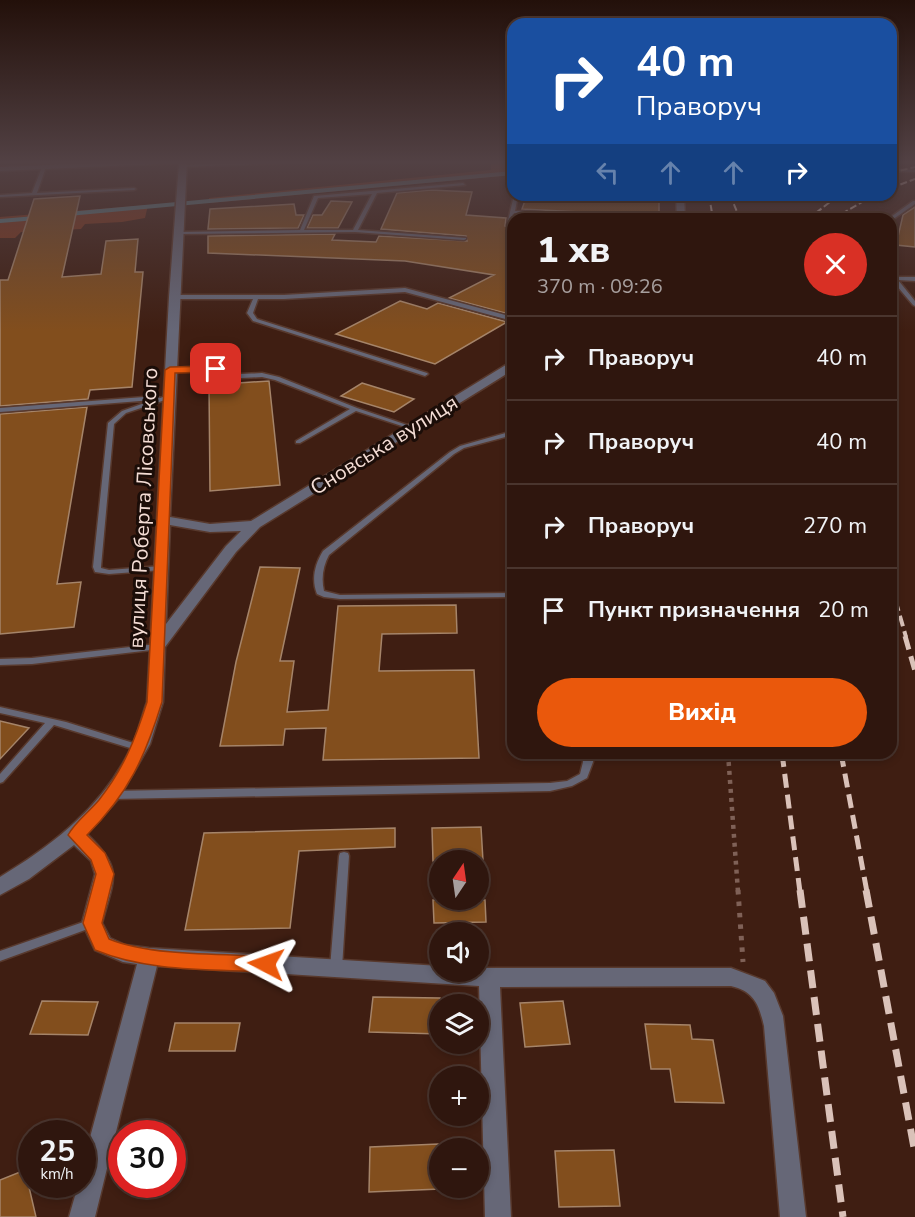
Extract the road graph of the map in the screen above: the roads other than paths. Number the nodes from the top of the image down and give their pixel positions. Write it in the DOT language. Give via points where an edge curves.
graph roads {
  1 [pos="180,218"];
  2 [pos="307,218"];
  3 [pos="362,218"];
  4 [pos="302,230"];
  5 [pos="355,231"];
  6 [pos="179,233"];
  7 [pos="464,239"];
  8 [pos="897,277"];
  9 [pos="915,279"];
  10 [pos="897,283"];
  11 [pos="174,297"];
  12 [pos="256,297"];
  13 [pos="915,304"];
  14 [pos="507,317"];
  15 [pos="507,369"];
  16 [pos="170,370"];
  17 [pos="424,374"];
  18 [pos="169,397"];
  19 [pos="356,409"];
  20 [pos="0,410"];
  21 [pos="413,428"];
  22 [pos="507,435"];
  23 [pos="298,442"];
  24 [pos="164,519"];
  25 [pos="255,524"];
  26 [pos="161,567"];
  27 [pos="507,595"];
  28 [pos="157,647"];
  29 [pos="0,662"];
  30 [pos="0,710"];
  31 [pos="52,722"];
  32 [pos="140,748"];
  33 [pos="588,759"];
  34 [pos="0,780"];
  35 [pos="112,795"];
  36 [pos="76,835"];
  37 [pos="344,856"];
  38 [pos="0,887"];
  39 [pos="92,923"];
  40 [pos="0,956"];
  41 [pos="149,957"];
  42 [pos="336,969"];
  43 [pos="429,974"];
  44 [pos="489,978"];
  45 [pos="82,1217"];
  46 [pos="498,1217"];
  47 [pos="793,1217"];
  1 -- 6 [label="street, вулиця Роберта Лісовського"];
  2 -- 4 [label="lane"];
  3 -- 5 [label="lane"];
  4 -- 5 [label="lane"];
  4 -- 6 [label="lane"];
  5 -- 7 [label="lane"];
  6 -- 11 [label="street, вулиця Роберта Лісовського"];
  8 -- 9 [label="lane"];
  10 -- 13 [label="lane"];
  11 -- 12 [label="lane"];
  11 -- 16 [label="street, вулиця Роберта Лісовського"];
  12 -- 14 [label="lane" via="405,290"];
  12 -- 17 [label="lane" via="250,314 255,320"];
  15 -- 21 [label="street, Сновська вулиця"];
  16 -- 18 [label="street, вулиця Роберта Лісовського"];
  16 -- 19 [label="lane" via="210,368 222,377 270,376"];
  18 -- 20 [label="lane"];
  18 -- 24 [label="street, вулиця Роберта Лісовського"];
  18 -- 26 [label="lane" via="124,412 111,423 97,567 109,572"];
  19 -- 21 [label="lane"];
  19 -- 23 [label="lane"];
  21 -- 25 [label="street, Сновська вулиця"];
  22 -- 27 [label="lane" via="462,447 442,460 326,553 318,585 327,596 340,597"];
  24 -- 25 [label="street, Сновська вулиця" via="218,528"];
  24 -- 26 [label="street, вулиця Роберта Лісовського"];
  25 -- 28 [label="street, Сновська вулиця" via="231,549"];
  26 -- 28 [label="street, вулиця Роберта Лісовського"];
  28 -- 29 [label="lane"];
  28 -- 32 [label="street, вулиця Роберта Лісовського" via="155,702"];
  30 -- 31 [label="lane"];
  31 -- 32 [label="lane"];
  31 -- 34 [label="lane"];
  32 -- 35 [label="street, вулиця Роберта Лісовського"];
  33 -- 35 [label="lane" via="584,776 550,788"];
  35 -- 36 [label="street, вулиця Роберта Лісовського"];
  36 -- 38 [label="street, вулиця Роберта Лісовського"];
  36 -- 39 [label="street" via="99,857 105,874"];
  37 -- 42 [label="lane"];
  39 -- 40 [label="lane"];
  39 -- 41 [label="street" via="102,944 123,953"];
  41 -- 42 [label="street"];
  41 -- 45 [label="street"];
  42 -- 43 [label="street"];
  44 -- 46 [label="street"];
  44 -- 47 [label="street" via="738,978 753,984 768,999 775,1026"];
}
